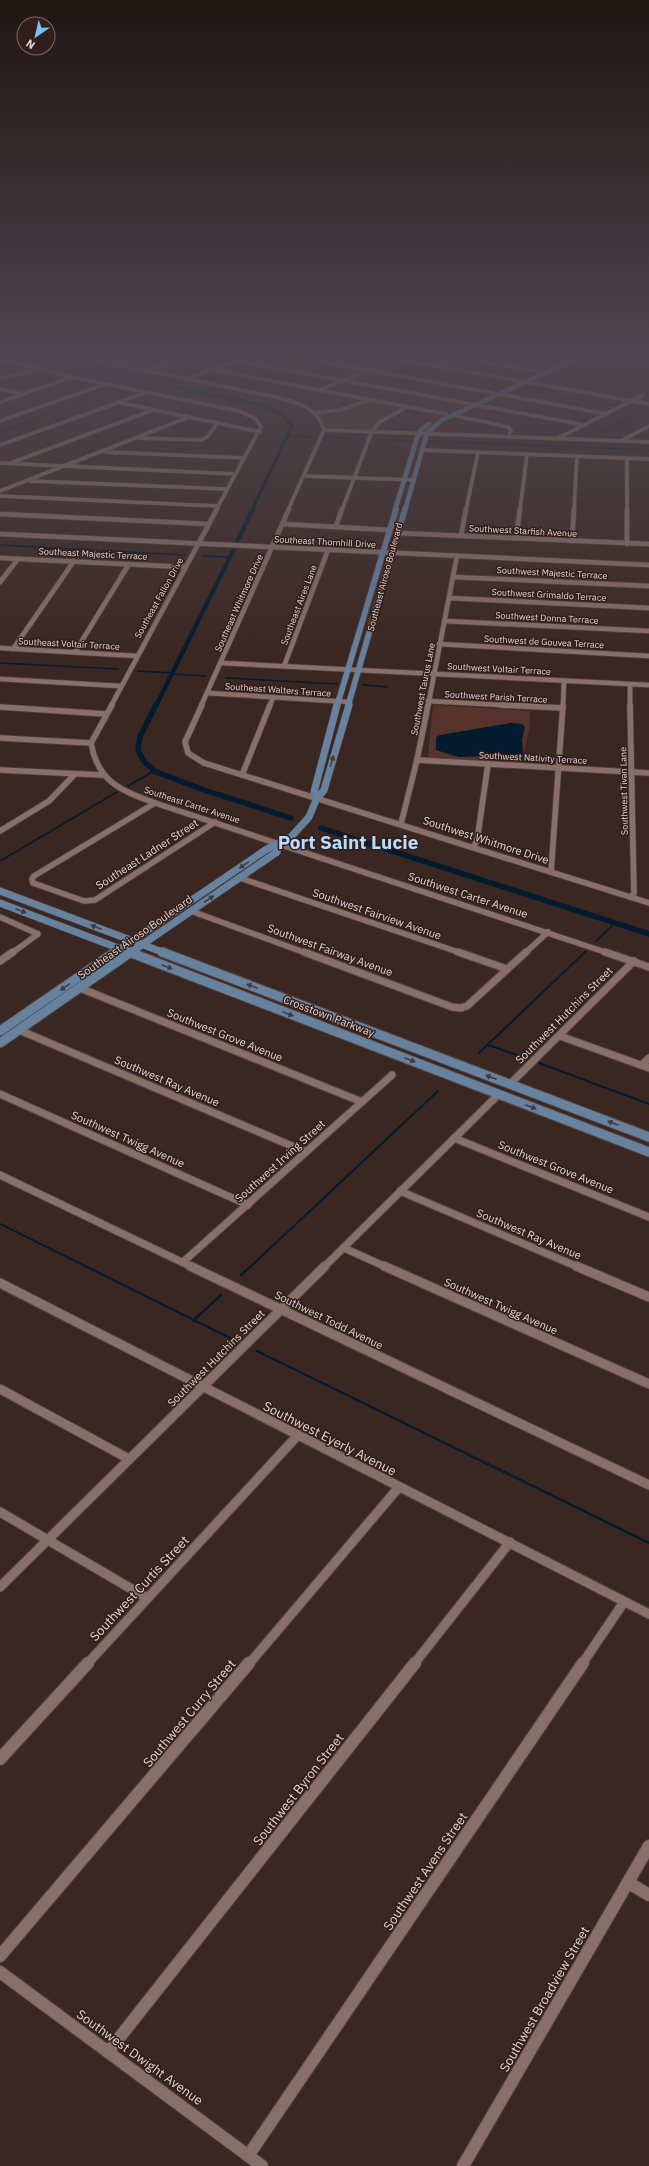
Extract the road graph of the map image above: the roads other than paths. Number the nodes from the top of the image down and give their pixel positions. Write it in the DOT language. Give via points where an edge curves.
graph roads {
  1 [pos="29,456"];
  2 [pos="91,456"];
  3 [pos="199,456"];
  4 [pos="313,456"];
  5 [pos="362,456"];
  6 [pos="477,456"];
  7 [pos="527,456"];
  8 [pos="577,456"];
  9 [pos="579,456"];
  10 [pos="412,457"];
  11 [pos="245,458"];
  12 [pos="419,458"];
  13 [pos="627,458"];
  14 [pos="649,459"];
  15 [pos="0,463"];
  16 [pos="10,463"];
  17 [pos="64,466"];
  18 [pos="0,467"];
  19 [pos="235,474"];
  20 [pos="305,476"];
  21 [pos="354,478"];
  22 [pos="27,480"];
  23 [pos="404,480"];
  24 [pos="412,480"];
  25 [pos="227,489"];
  26 [pos="0,491"];
  27 [pos="0,496"];
  28 [pos="217,506"];
  29 [pos="0,514"];
  30 [pos="208,524"];
  31 [pos="282,524"];
  32 [pos="336,526"];
  33 [pos="390,530"];
  34 [pos="397,533"];
  35 [pos="0,534"];
  36 [pos="461,536"];
  37 [pos="516,538"];
  38 [pos="572,541"];
  39 [pos="200,544"];
  40 [pos="628,544"];
  41 [pos="649,544"];
  42 [pos="273,547"];
  43 [pos="328,550"];
  44 [pos="383,552"];
  45 [pos="391,553"];
  46 [pos="457,556"];
  47 [pos="0,558"];
  48 [pos="18,559"];
  49 [pos="74,561"];
  50 [pos="129,564"];
  51 [pos="649,565"];
  52 [pos="185,567"];
  53 [pos="453,576"];
  54 [pos="0,582"];
  55 [pos="649,586"];
  56 [pos="449,598"];
  57 [pos="649,608"];
  58 [pos="444,621"];
  59 [pos="649,631"];
  60 [pos="439,644"];
  61 [pos="0,648"];
  62 [pos="13,649"];
  63 [pos="75,652"];
  64 [pos="137,656"];
  65 [pos="649,656"];
  66 [pos="221,663"];
  67 [pos="284,666"];
  68 [pos="349,670"];
  69 [pos="360,670"];
  70 [pos="433,674"];
  71 [pos="0,679"];
  72 [pos="564,681"];
  73 [pos="630,684"];
  74 [pos="649,685"];
  75 [pos="120,686"];
  76 [pos="207,693"];
  77 [pos="273,697"];
  78 [pos="338,701"];
  79 [pos="428,701"];
  80 [pos="349,702"];
  81 [pos="0,708"];
  82 [pos="563,708"];
  83 [pos="106,714"];
  84 [pos="0,738"];
  85 [pos="91,743"];
  86 [pos="417,760"];
  87 [pos="488,764"];
  88 [pos="560,768"];
  89 [pos="1,772"];
  90 [pos="632,772"];
  91 [pos="649,773"];
  92 [pos="74,775"];
  93 [pos="102,775"];
  94 [pos="242,775"];
  95 [pos="317,797"];
  96 [pos="155,803"];
  97 [pos="215,822"];
  98 [pos="401,824"];
  99 [pos="0,831"];
  100 [pos="279,845"];
  101 [pos="473,847"];
  102 [pos="551,872"];
  103 [pos="240,878"];
  104 [pos="0,891"];
  105 [pos="631,897"];
  106 [pos="0,903"];
  107 [pos="649,903"];
  108 [pos="191,911"];
  109 [pos="0,917"];
  110 [pos="548,932"];
  111 [pos="132,941"];
  112 [pos="142,945"];
  113 [pos="120,949"];
  114 [pos="131,953"];
  115 [pos="0,961"];
  116 [pos="634,962"];
  117 [pos="649,966"];
  118 [pos="507,969"];
  119 [pos="80,988"];
  120 [pos="19,1030"];
  121 [pos="0,1031"];
  122 [pos="560,1036"];
  123 [pos="0,1043"];
  124 [pos="649,1058"];
  125 [pos="646,1067"];
  126 [pos="392,1075"];
  127 [pos="510,1084"];
  128 [pos="0,1094"];
  129 [pos="499,1094"];
  130 [pos="362,1102"];
  131 [pos="649,1137"];
  132 [pos="454,1138"];
  133 [pos="306,1152"];
  134 [pos="649,1152"];
  135 [pos="0,1175"];
  136 [pos="400,1192"];
  137 [pos="248,1205"];
  138 [pos="649,1217"];
  139 [pos="344,1248"];
  140 [pos="183,1262"];
  141 [pos="0,1283"];
  142 [pos="649,1297"];
  143 [pos="281,1309"];
  144 [pos="649,1384"];
  145 [pos="202,1387"];
  146 [pos="0,1389"];
  147 [pos="298,1436"];
  148 [pos="129,1459"];
  149 [pos="649,1485"];
  150 [pos="399,1487"];
  151 [pos="0,1512"];
  152 [pos="47,1540"];
  153 [pos="510,1542"];
  154 [pos="0,1587"];
  155 [pos="147,1598"];
  156 [pos="624,1602"];
  157 [pos="649,1614"];
  158 [pos="0,1759"];
  159 [pos="649,1846"];
  160 [pos="629,1883"];
  161 [pos="649,1895"];
  162 [pos="0,1956"];
  163 [pos="0,1972"];
  164 [pos="108,2052"];
  165 [pos="248,2156"];
  166 [pos="262,2166"];
  167 [pos="463,2166"];
  1 -- 16 [label="street"];
  2 -- 17 [label="street"];
  3 -- 11 [label="street"];
  4 -- 20 [label="street, Southeast Whitmore Drive"];
  5 -- 21 [label="street"];
  6 -- 36 [label="street"];
  7 -- 37 [label="street"];
  8 -- 38 [label="street"];
  9 -- 13 [label="street"];
  10 -- 12 [label="main road"];
  10 -- 23 [label="main road, Southeast Airoso Boulevard"];
  11 -- 19 [label="street, Southeast Fallon Drive"];
  12 -- 24 [label="main road, Southeast Airoso Boulevard"];
  13 -- 14 [label="street"];
  13 -- 40 [label="street"];
  15 -- 16 [label="street"];
  16 -- 17 [label="street"];
  16 -- 18 [label="street"];
  17 -- 19 [label="street"];
  17 -- 22 [label="street"];
  19 -- 25 [label="street, Southeast Fallon Drive"];
  20 -- 21 [label="street"];
  20 -- 31 [label="street, Southeast Whitmore Drive"];
  21 -- 23 [label="street"];
  21 -- 32 [label="street"];
  22 -- 25 [label="street"];
  22 -- 26 [label="street"];
  23 -- 24 [label="street"];
  23 -- 33 [label="main road, Southeast Airoso Boulevard"];
  24 -- 34 [label="main road, Southeast Airoso Boulevard"];
  25 -- 28 [label="street, Southeast Fallon Drive"];
  27 -- 28 [label="street"];
  28 -- 30 [label="street, Southeast Fallon Drive"];
  29 -- 30 [label="street"];
  30 -- 39 [label="street, Southeast Fallon Drive"];
  31 -- 32 [label="street"];
  31 -- 42 [label="street, Southeast Whitmore Drive"];
  32 -- 33 [label="street"];
  33 -- 44 [label="main road, Southeast Airoso Boulevard"];
  34 -- 36 [label="street, Southwest Starfish Avenue"];
  34 -- 45 [label="main road, Southeast Airoso Boulevard"];
  35 -- 39 [label="street, Southeast Thornhill Drive"];
  36 -- 37 [label="street, Southwest Starfish Avenue"];
  37 -- 38 [label="street, Southwest Starfish Avenue"];
  38 -- 40 [label="street, Southwest Starfish Avenue"];
  39 -- 42 [label="street, Southeast Thornhill Drive"];
  39 -- 52 [label="street, Southeast Fallon Drive"];
  40 -- 41 [label="street, Southwest Starfish Avenue"];
  42 -- 43 [label="street, Southeast Thornhill Drive"];
  42 -- 66 [label="street, Southeast Whitmore Drive"];
  43 -- 44 [label="street, Southeast Thornhill Drive"];
  43 -- 67 [label="street, Southeast Aires Lane"];
  44 -- 45 [label="street, Southeast Thornhill Drive"];
  44 -- 68 [label="main road, Southeast Airoso Boulevard"];
  45 -- 46 [label="street, Southeast Thornhill Drive"];
  45 -- 69 [label="main road, Southeast Airoso Boulevard"];
  46 -- 51 [label="street, Southeast Thornhill Drive"];
  46 -- 53 [label="street, Southwest Taurus Lane"];
  47 -- 48 [label="street, Southeast Majestic Terrace"];
  48 -- 49 [label="street, Southeast Majestic Terrace"];
  48 -- 54 [label="street"];
  49 -- 50 [label="street, Southeast Majestic Terrace"];
  49 -- 62 [label="street"];
  50 -- 52 [label="street, Southeast Majestic Terrace"];
  50 -- 63 [label="street"];
  52 -- 64 [label="street, Southeast Fallon Drive"];
  53 -- 55 [label="street, Southwest Majestic Terrace"];
  53 -- 56 [label="street, Southwest Taurus Lane"];
  56 -- 57 [label="street, Southwest Grimaldo Terrace"];
  56 -- 58 [label="street, Southwest Taurus Lane"];
  58 -- 59 [label="street, Southwest Donna Terrace"];
  58 -- 60 [label="street, Southwest Taurus Lane"];
  60 -- 65 [label="street, Southwest de Gouvea Terrace"];
  60 -- 70 [label="street, Southwest Taurus Lane"];
  61 -- 62 [label="street, Southeast Voltair Terrace"];
  62 -- 63 [label="street, Southeast Voltair Terrace"];
  63 -- 64 [label="street, Southeast Voltair Terrace"];
  64 -- 75 [label="street, Southeast Fallon Drive"];
  66 -- 67 [label="street"];
  66 -- 76 [label="street, Southeast Whitmore Drive"];
  67 -- 68 [label="street"];
  68 -- 69 [label="street, Southwest Voltair Terrace"];
  68 -- 78 [label="main road, Southeast Airoso Boulevard"];
  69 -- 70 [label="street, Southwest Voltair Terrace"];
  69 -- 80 [label="main road, Southeast Airoso Boulevard"];
  70 -- 72 [label="street, Southwest Voltair Terrace"];
  70 -- 79 [label="street, Southwest Taurus Lane"];
  71 -- 75 [label="street"];
  72 -- 73 [label="street, Southwest Voltair Terrace"];
  72 -- 82 [label="street"];
  73 -- 74 [label="street, Southwest Voltair Terrace"];
  73 -- 90 [label="street, Southwest Tivan Lane"];
  75 -- 83 [label="street, Southeast Fallon Drive"];
  76 -- 77 [label="street, Southeast Walters Terrace"];
  76 -- 94 [label="street, Southeast Whitmore Drive" via="185,742 185,748 193,758"];
  77 -- 78 [label="street, Southeast Walters Terrace"];
  77 -- 94 [label="street"];
  78 -- 80 [label="street, Southeast Walters Terrace"];
  78 -- 95 [label="main road, Southeast Airoso Boulevard" via="314,792"];
  79 -- 82 [label="street, Southwest Parish Terrace"];
  79 -- 86 [label="street, Southwest Taurus Lane"];
  95 -- 80 [label="main road, Southeast Airoso Boulevard, one-way" via="324,790"];
  81 -- 83 [label="street"];
  82 -- 88 [label="street"];
  83 -- 85 [label="street, Southeast Fallon Drive"];
  84 -- 85 [label="street"];
  85 -- 93 [label="street" via="93,759"];
  86 -- 87 [label="street, Southwest Nativity Terrace"];
  86 -- 98 [label="street, Southwest Taurus Lane"];
  87 -- 88 [label="street, Southwest Nativity Terrace"];
  87 -- 101 [label="street" via="477,842"];
  88 -- 90 [label="street, Southwest Nativity Terrace"];
  88 -- 102 [label="street"];
  89 -- 92 [label="street"];
  90 -- 91 [label="street, Southwest Nativity Terrace"];
  90 -- 105 [label="street, Southwest Tivan Lane" via="634,893"];
  92 -- 93 [label="street"];
  92 -- 99 [label="street" via="60,793 46,805"];
  93 -- 96 [label="street, Southeast Carter Avenue" via="119,788"];
  94 -- 95 [label="street, Southeast Whitmore Drive"];
  95 -- 98 [label="street, Southwest Whitmore Drive"];
  95 -- 100 [label="main road, Southeast Airoso Boulevard" via="300,829"];
  96 -- 97 [label="street, Southeast Carter Avenue"];
  96 -- 97 [label="street, Southeast Ladner Street" via="32,880 33,883 84,902 95,900"];
  97 -- 100 [label="street, Southeast Carter Avenue"];
  98 -- 101 [label="street, Southwest Whitmore Drive"];
  100 -- 103 [label="main road, Southeast Airoso Boulevard" via="277,852"];
  100 -- 110 [label="street, Southwest Carter Avenue"];
  100 -- 111 [label="main road, Southeast Airoso Boulevard, one-way" via="267,849"];
  101 -- 102 [label="street, Southwest Whitmore Drive"];
  102 -- 105 [label="street, Southwest Whitmore Drive"];
  108 -- 103 [label="main road, Southeast Airoso Boulevard, one-way"];
  103 -- 118 [label="street, Southwest Fairview Avenue"];
  111 -- 104 [label="main road, Crosstown Parkway, one-way"];
  105 -- 107 [label="street, Southwest Whitmore Drive"];
  106 -- 113 [label="main road, Crosstown Parkway, one-way"];
  108 -- 112 [label="main road, Southeast Airoso Boulevard"];
  108 -- 118 [label="street, Southwest Fairway Avenue" via="452,1007 467,1006"];
  109 -- 115 [label="street" via="38,934"];
  110 -- 116 [label="street, Southwest Carter Avenue"];
  110 -- 118 [label="street"];
  111 -- 112 [label="main road, Crosstown Parkway"];
  111 -- 113 [label="main road, Southeast Airoso Boulevard"];
  112 -- 114 [label="main road, Southeast Airoso Boulevard"];
  127 -- 112 [label="main road, Crosstown Parkway, one-way"];
  113 -- 114 [label="main road, Crosstown Parkway"];
  113 -- 121 [label="main road, Southeast Airoso Boulevard, one-way"];
  114 -- 119 [label="main road, Southeast Airoso Boulevard"];
  114 -- 129 [label="main road, Crosstown Parkway, one-way"];
  116 -- 117 [label="street, Southwest Carter Avenue"];
  116 -- 122 [label="street, Southwest Hutchins Street"];
  119 -- 120 [label="main road, Southeast Airoso Boulevard"];
  119 -- 130 [label="street, Southwest Grove Avenue"];
  120 -- 123 [label="main road, Southeast Airoso Boulevard"];
  120 -- 133 [label="street, Southwest Ray Avenue"];
  122 -- 125 [label="street"];
  122 -- 127 [label="street, Southwest Hutchins Street"];
  124 -- 125 [label="street"];
  126 -- 130 [label="street, Southwest Irving Street"];
  131 -- 127 [label="main road, Crosstown Parkway, one-way"];
  128 -- 137 [label="street, Southwest Twigg Avenue"];
  129 -- 132 [label="street, Southwest Hutchins Street"];
  129 -- 134 [label="main road, Crosstown Parkway, one-way"];
  130 -- 133 [label="street, Southwest Irving Street"];
  132 -- 136 [label="street, Southwest Hutchins Street"];
  132 -- 138 [label="street, Southwest Grove Avenue"];
  133 -- 137 [label="street, Southwest Irving Street"];
  135 -- 140 [label="street, Southwest Todd Avenue"];
  136 -- 139 [label="street, Southwest Hutchins Street"];
  136 -- 142 [label="street, Southwest Ray Avenue"];
  137 -- 140 [label="street, Southwest Irving Street"];
  139 -- 143 [label="street, Southwest Hutchins Street"];
  139 -- 144 [label="street, Southwest Twigg Avenue"];
  140 -- 143 [label="street, Southwest Todd Avenue"];
  141 -- 145 [label="street, Southwest Eyerly Avenue"];
  143 -- 145 [label="street, Southwest Hutchins Street"];
  143 -- 149 [label="street, Southwest Todd Avenue"];
  145 -- 147 [label="street, Southwest Eyerly Avenue"];
  145 -- 148 [label="street, Southwest Hutchins Street"];
  146 -- 148 [label="street"];
  147 -- 150 [label="street, Southwest Eyerly Avenue"];
  147 -- 155 [label="street, Southwest Curtis Street"];
  148 -- 152 [label="street, Southwest Hutchins Street"];
  150 -- 153 [label="street, Southwest Eyerly Avenue"];
  150 -- 162 [label="street, Southwest Curry Street"];
  151 -- 152 [label="street"];
  152 -- 154 [label="street, Southwest Hutchins Street"];
  152 -- 155 [label="street"];
  153 -- 156 [label="street, Southwest Eyerly Avenue"];
  153 -- 164 [label="street, Southwest Byron Street"];
  155 -- 158 [label="street, Southwest Curtis Street"];
  156 -- 157 [label="street, Southwest Eyerly Avenue"];
  156 -- 165 [label="street, Southwest Avens Street"];
  159 -- 160 [label="street, Southwest Broadview Street"];
  160 -- 161 [label="street"];
  160 -- 167 [label="street, Southwest Broadview Street"];
  163 -- 164 [label="street, Southwest Dwight Avenue"];
  164 -- 165 [label="street, Southwest Dwight Avenue"];
  165 -- 166 [label="street, Southwest Dwight Avenue"];
}
